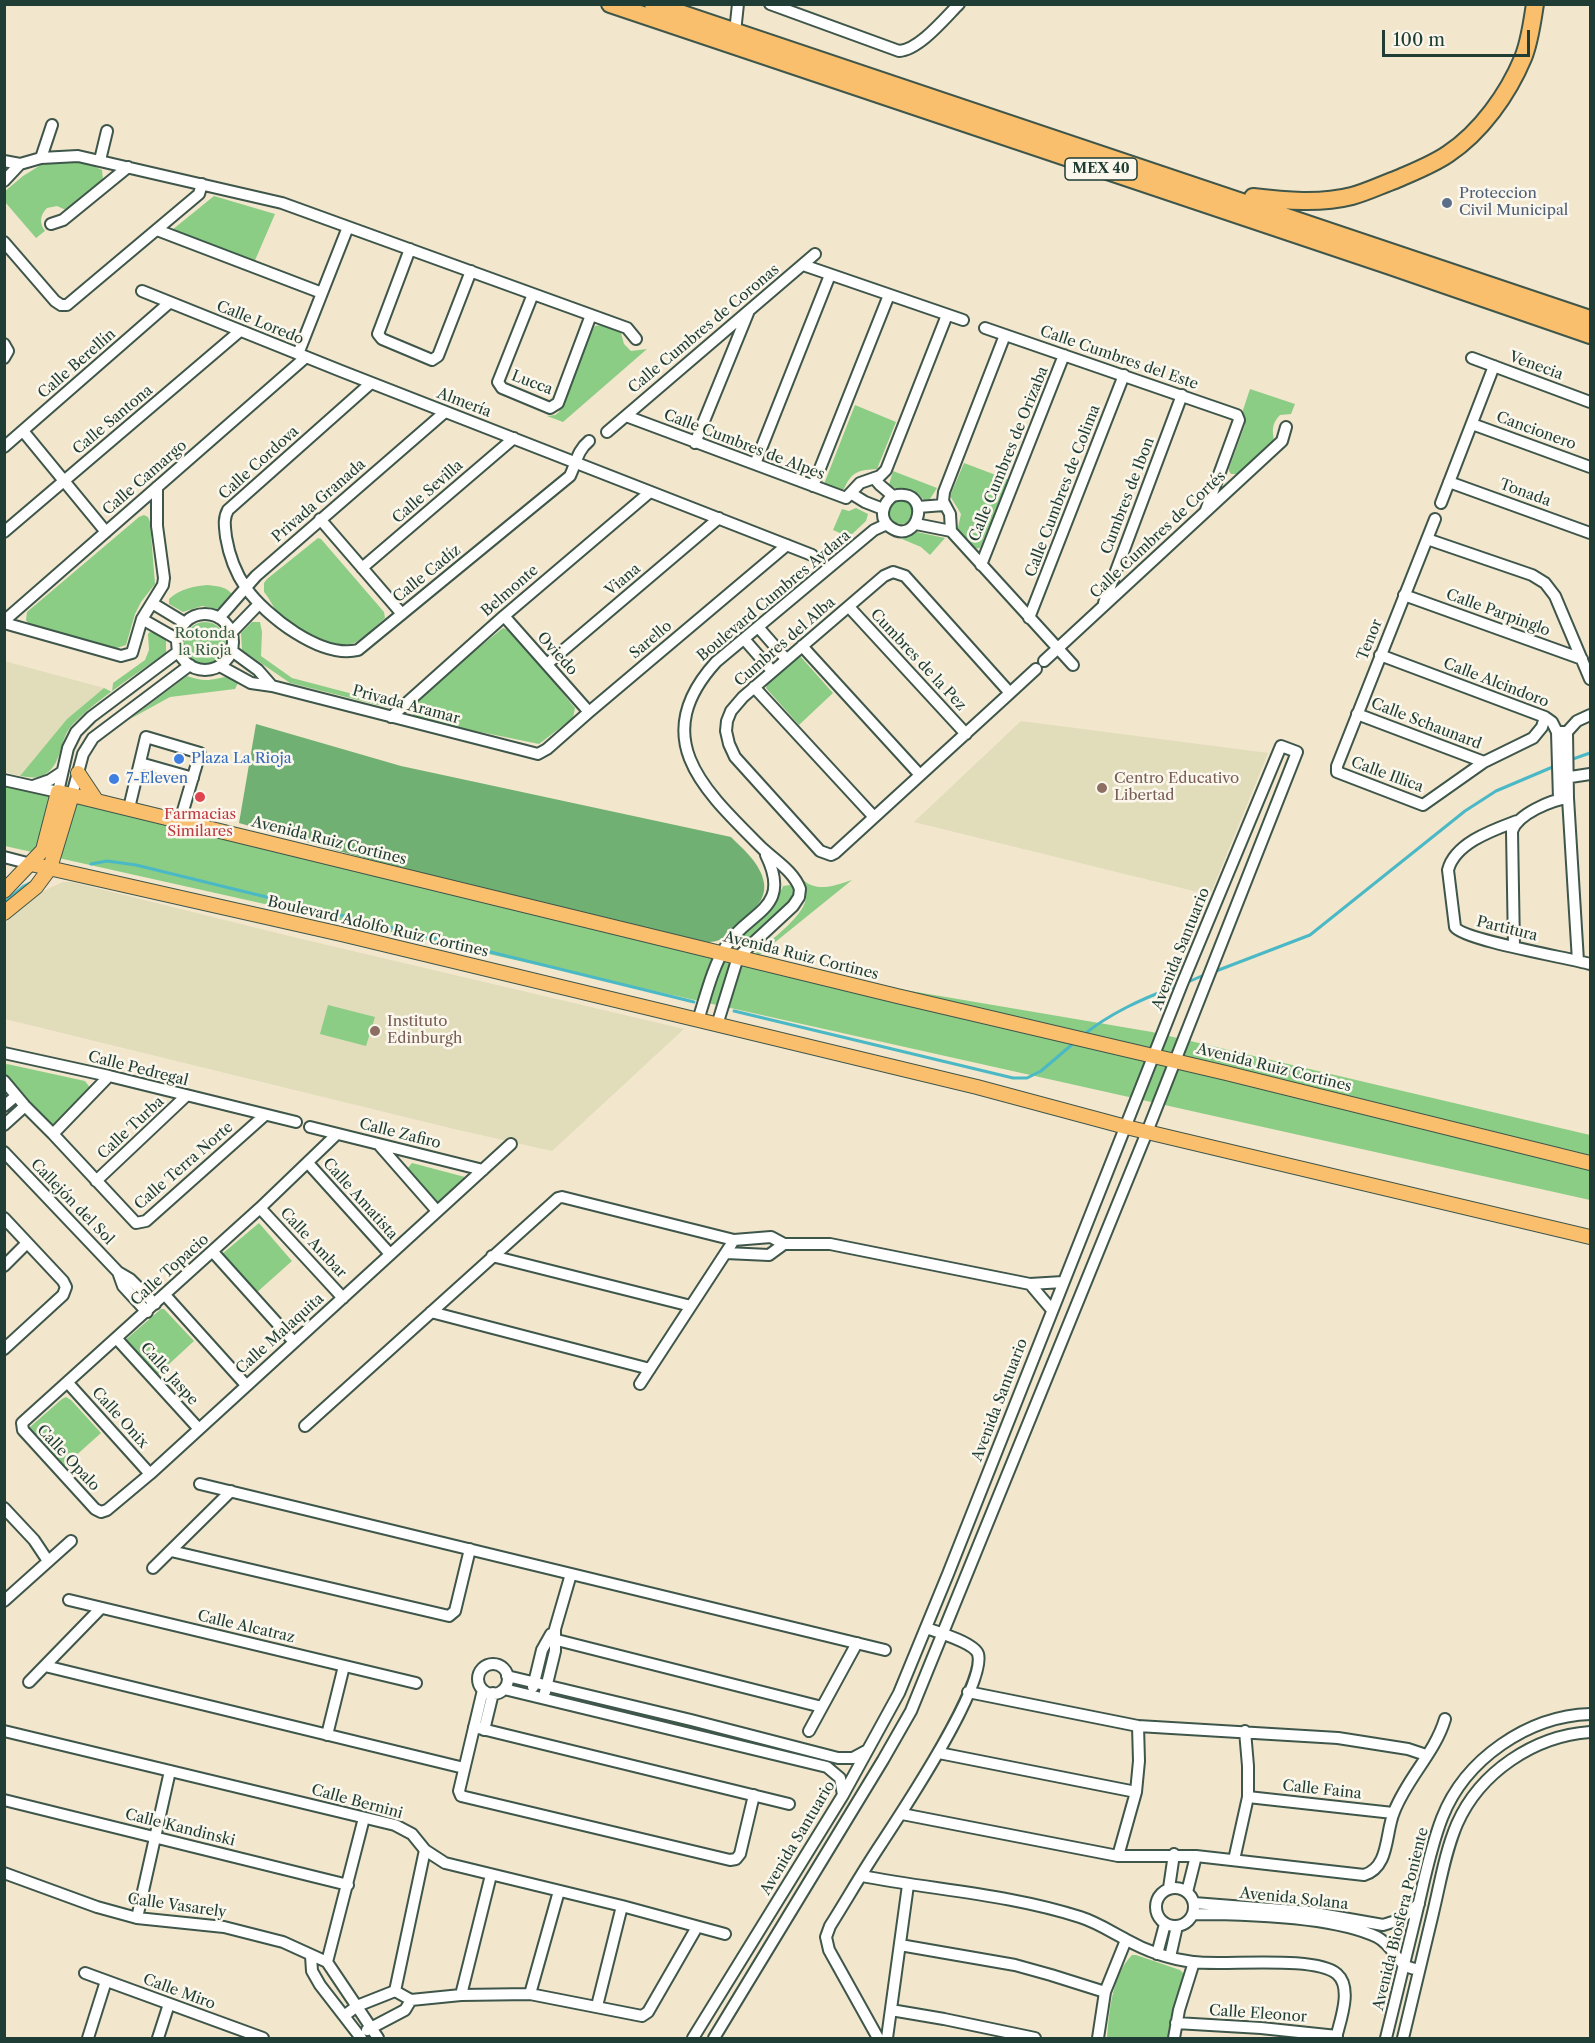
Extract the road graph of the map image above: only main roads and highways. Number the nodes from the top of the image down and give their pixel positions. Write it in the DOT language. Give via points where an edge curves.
graph roads {
  1 [pos="610,4"];
  2 [pos="653,4"];
  3 [pos="1535,4"];
  4 [pos="1217,192"];
  5 [pos="1590,319"];
  6 [pos="1590,335"];
  7 [pos="79,768"];
  8 [pos="65,794"];
  9 [pos="96,800"];
  10 [pos="31,864"];
  11 [pos="50,868"];
  12 [pos="4,891"];
  13 [pos="4,913"];
  14 [pos="1590,1163"];
  15 [pos="1590,1238"];
  1 -- 6 [label="highway, MEX 40"];
  2 -- 4 [label="highway, MEX 40"];
  3 -- 4 [label="highway" via="1523,57 1498,102 1450,153 1352,196 1284,201"];
  4 -- 5 [label="highway, MEX 40"];
  7 -- 9 [label="main road"];
  8 -- 9 [label="main road, Avenida Ruiz Cortines"];
  8 -- 10 [label="main road" via="43,850"];
  8 -- 11 [label="main road"];
  9 -- 14 [label="main road, Avenida Ruiz Cortines"];
  10 -- 11 [label="main road"];
  10 -- 12 [label="main road"];
  11 -- 13 [label="main road" via="36,887"];
  11 -- 15 [label="main road, Boulevard Adolfo Ruiz Cortines" via="341,934"];
}
